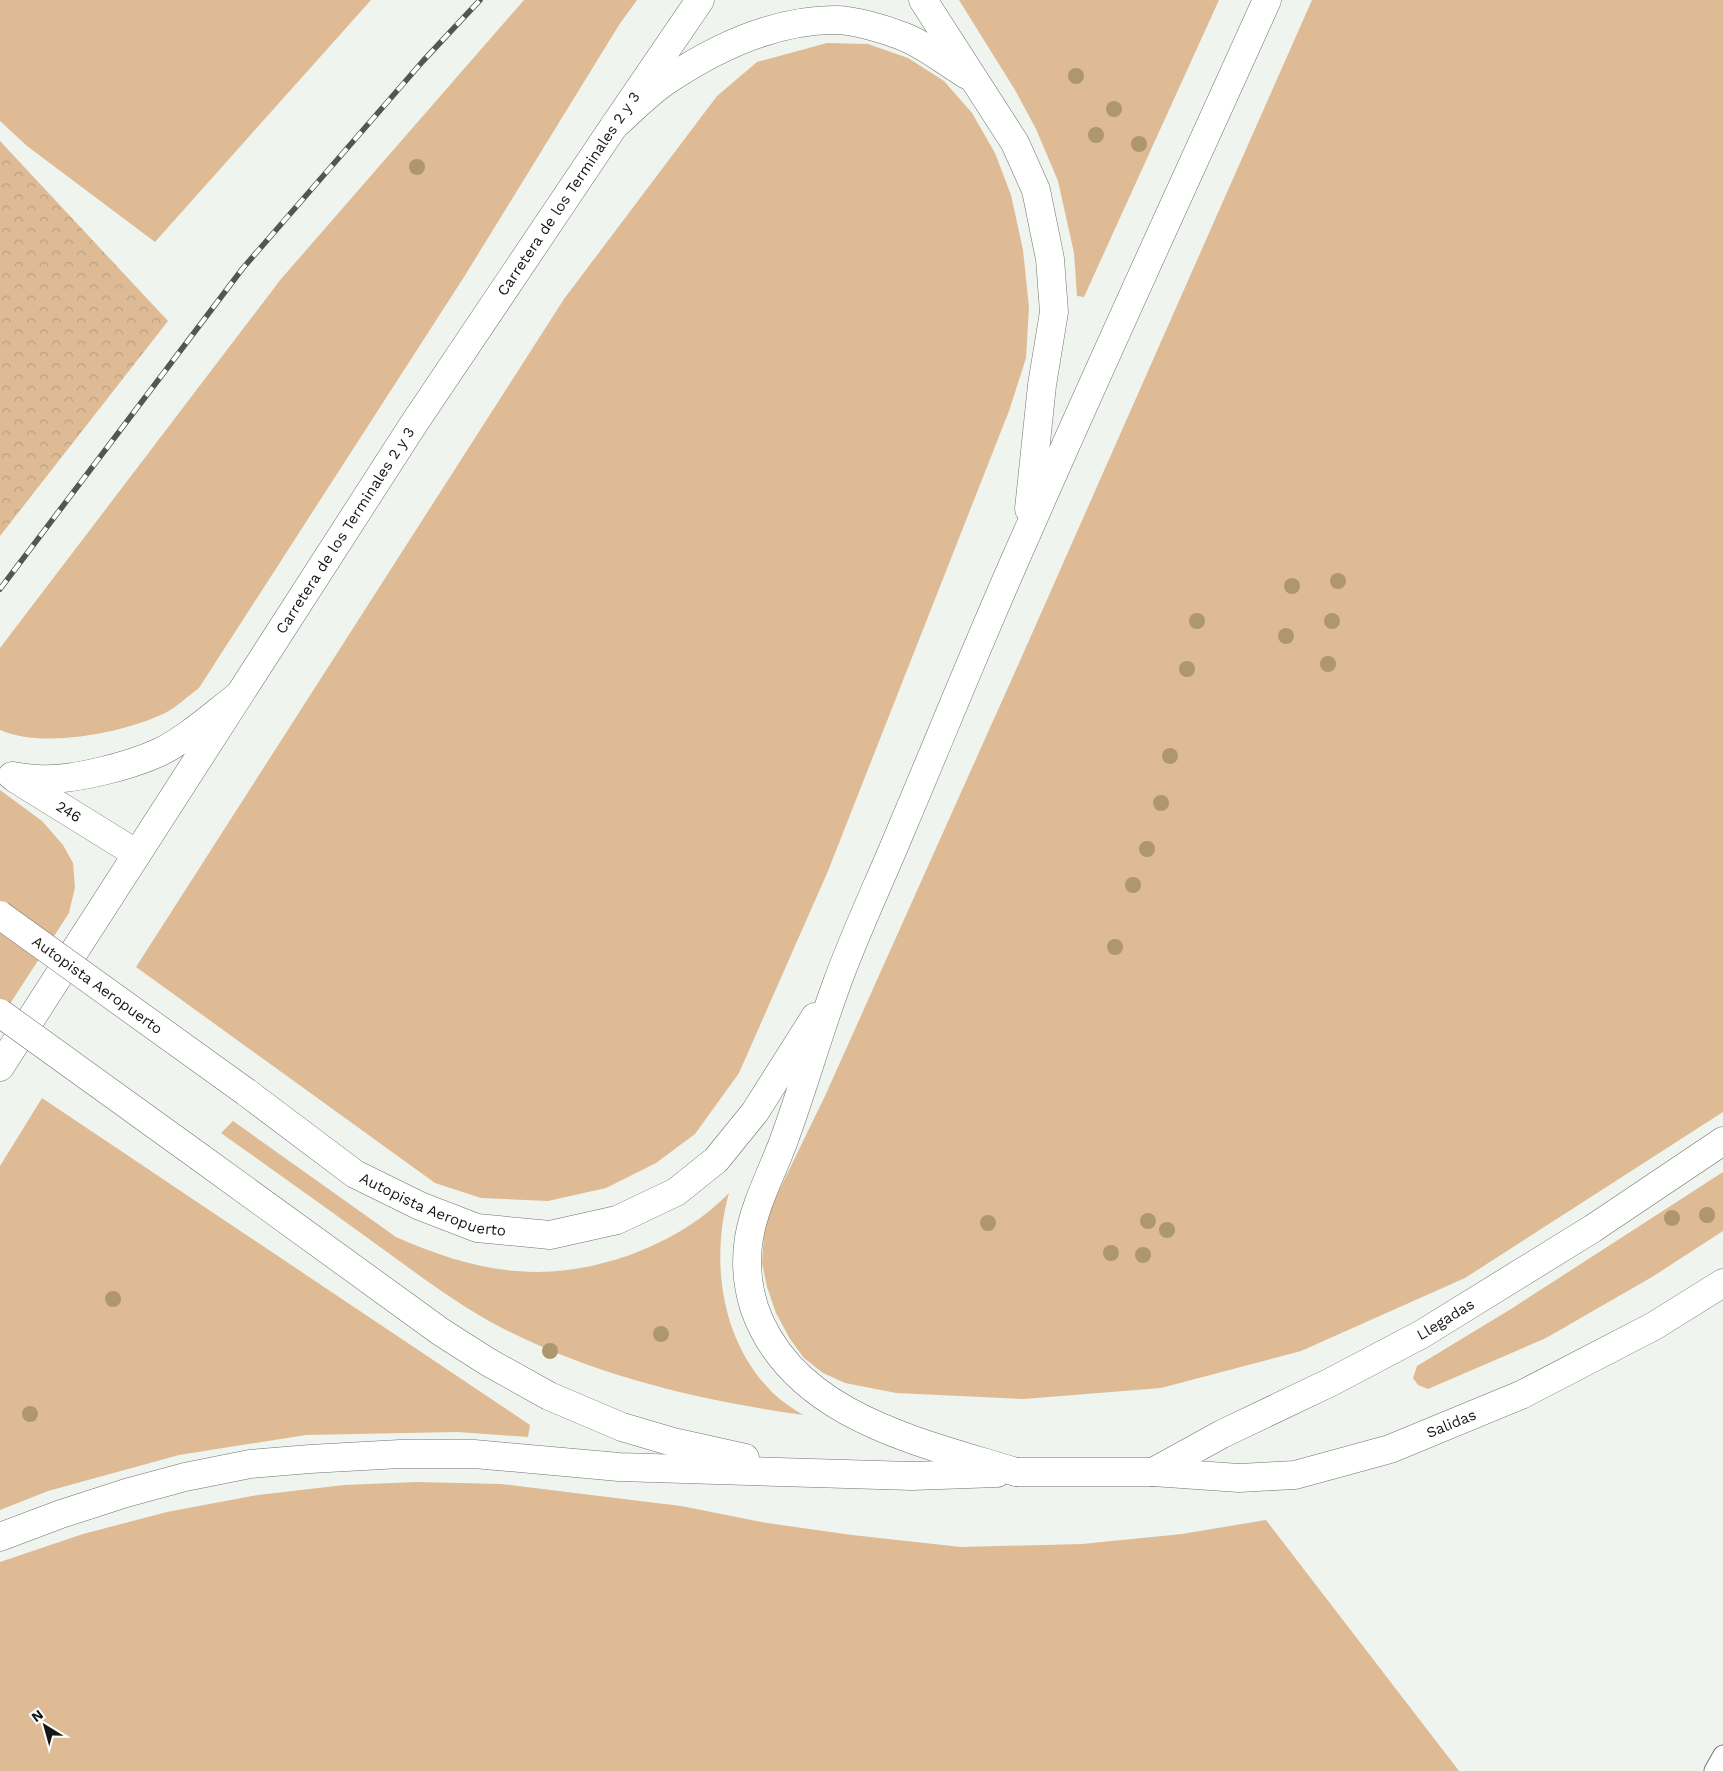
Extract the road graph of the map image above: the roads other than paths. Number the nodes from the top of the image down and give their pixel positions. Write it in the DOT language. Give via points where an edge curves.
graph roads {
  1 [pos="700,0"];
  2 [pos="923,0"];
  3 [pos="1267,0"];
  4 [pos="975,81"];
  5 [pos="614,126"];
  6 [pos="1026,534"];
  7 [pos="241,694"];
  8 [pos="6,772"];
  9 [pos="137,854"];
  10 [pos="0,916"];
  11 [pos="838,980"];
  12 [pos="0,1013"];
  13 [pos="0,1067"];
  14 [pos="1723,1141"];
  15 [pos="1723,1283"];
  16 [pos="1016,1472"];
  17 [pos="1153,1472"];
  18 [pos="832,1473"];
  19 [pos="0,1537"];
  20 [pos="1723,1755"];
  21 [pos="1714,1771"];
  1 -- 5 [label="main road, Carretera de los Terminales 2 y 3"];
  2 -- 4 [label="main road"];
  3 -- 6 [label="main road"];
  4 -- 5 [label="main road" via="904,36 878,27 837,20 800,23 762,32 699,60 664,82"];
  4 -- 6 [label="main road" via="1015,143 1036,190 1050,259 1054,312 1042,385"];
  5 -- 7 [label="main road, Carretera de los Terminales 2 y 3" via="414,424"];
  6 -- 11 [label="main road"];
  7 -- 8 [label="main road" via="161,752 138,760 62,778 39,779"];
  7 -- 9 [label="main road, Carretera de los Terminales 2 y 3"];
  8 -- 9 [label="main road, 246"];
  9 -- 13 [label="main road, Carretera de los Terminales 2 y 3"];
  10 -- 11 [label="main road, Autopista Aeropuerto, bridge" via="355,1174 420,1206 476,1228 550,1235 617,1220 676,1192 716,1160 755,1112"];
  11 -- 16 [label="main road" via="749,1235 747,1279 754,1306 771,1342 789,1365 808,1385 837,1406 884,1429"];
  12 -- 18 [label="main road, bridge" via="440,1332 549,1396 622,1427 673,1442"];
  14 -- 17 [label="main road, Llegadas" via="1592,1229 1422,1334"];
  15 -- 17 [label="main road, Salidas" via="1654,1326 1521,1395 1390,1448 1296,1475 1240,1478"];
  16 -- 17 [label="main road, Salidas"];
  16 -- 18 [label="main road, Salidas" via="912,1476"];
  18 -- 19 [label="main road" via="618,1467 474,1454 310,1459 250,1464 185,1477 60,1514"];
  20 -- 21 [label="lane"];
}
